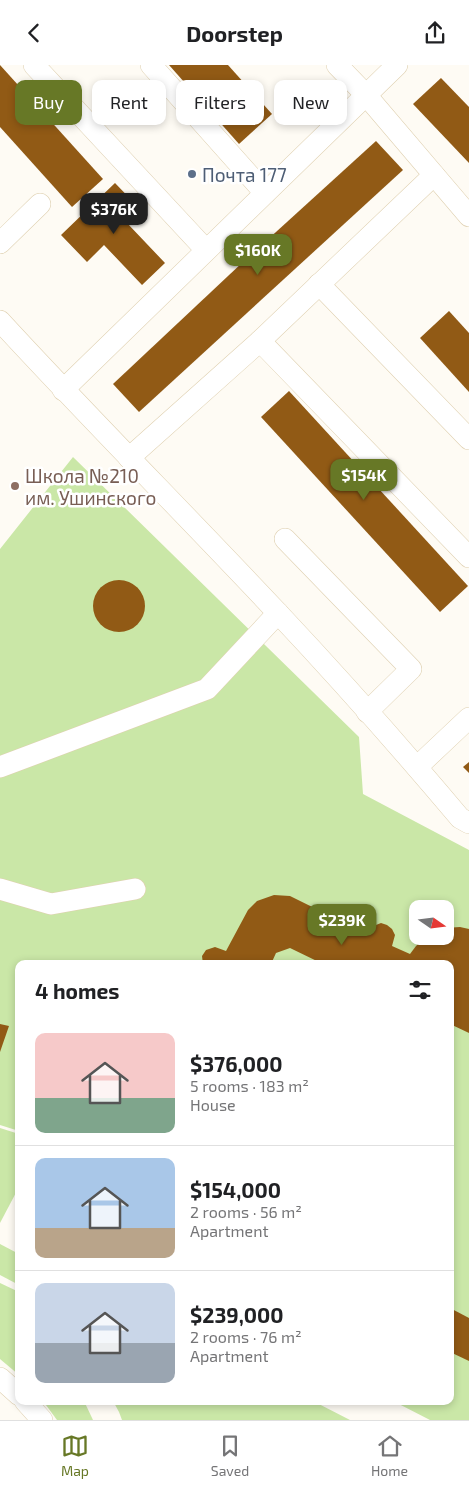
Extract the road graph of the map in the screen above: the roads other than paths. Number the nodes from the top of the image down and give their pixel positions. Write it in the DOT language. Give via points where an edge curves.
graph roads {
  1 [pos="34,65"];
  2 [pos="151,65"];
  3 [pos="337,65"];
  4 [pos="397,65"];
  5 [pos="366,95"];
  6 [pos="434,175"];
  7 [pos="265,193"];
  8 [pos="40,204"];
  9 [pos="469,216"];
  10 [pos="0,243"];
  11 [pos="206,250"];
  12 [pos="319,285"];
  13 [pos="0,321"];
  14 [pos="260,341"];
  15 [pos="63,390"];
  16 [pos="469,439"];
  17 [pos="129,458"];
  18 [pos="285,539"];
  19 [pos="469,557"];
  20 [pos="278,613"];
  21 [pos="367,712"];
  22 [pos="469,718"];
  23 [pos="0,767"];
  24 [pos="417,767"];
  25 [pos="469,823"];
  26 [pos="0,889"];
  27 [pos="135,889"];
  28 [pos="0,1379"];
  29 [pos="15,1392"];
  30 [pos="29,1405"];
  31 [pos="42,1420"];
  1 -- 11 [label="street"];
  2 -- 7 [label="street"];
  3 -- 5 [label="street"];
  4 -- 5 [label="street"];
  5 -- 6 [label="street"];
  5 -- 7 [label="street"];
  6 -- 9 [label="street"];
  6 -- 12 [label="street"];
  7 -- 11 [label="street"];
  8 -- 10 [label="street"];
  11 -- 15 [label="street"];
  12 -- 14 [label="street"];
  12 -- 16 [label="street"];
  13 -- 15 [label="street"];
  14 -- 17 [label="street"];
  14 -- 19 [label="street"];
  15 -- 17 [label="street"];
  17 -- 20 [label="street"];
  18 -- 21 [label="street" via="411,669"];
  20 -- 21 [label="street"];
  20 -- 23 [label="street" via="207,689"];
  21 -- 24 [label="street"];
  22 -- 24 [label="street"];
  24 -- 25 [label="street" via="460,818"];
  26 -- 27 [label="street" via="51,904"];
  28 -- 29 [label="street"];
  30 -- 31 [label="street"];
}
